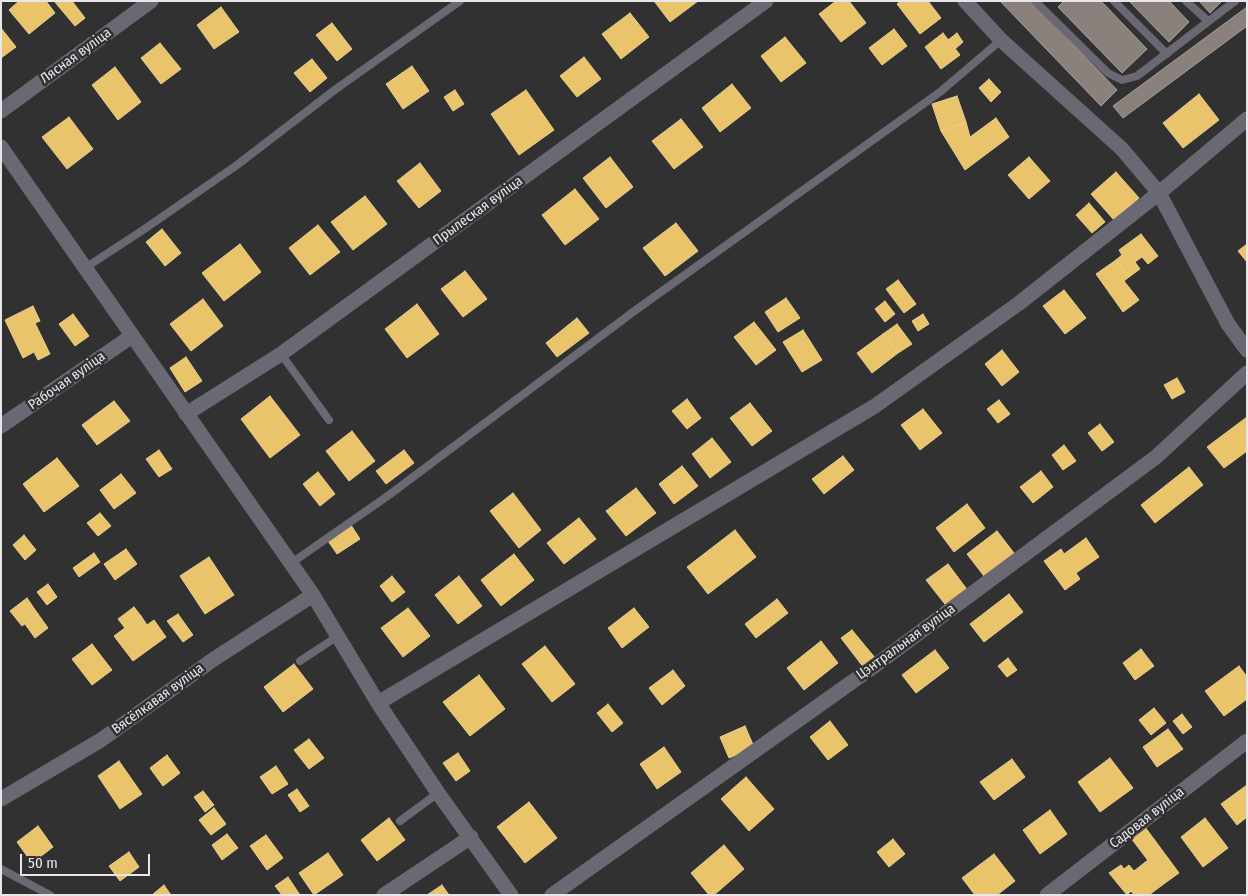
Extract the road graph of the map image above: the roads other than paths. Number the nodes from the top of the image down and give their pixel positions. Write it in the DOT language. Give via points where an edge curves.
graph roads {
  1 [pos="151,1"];
  2 [pos="460,1"];
  3 [pos="766,1"];
  4 [pos="965,1"];
  5 [pos="1114,1"];
  6 [pos="1186,1"];
  7 [pos="1235,1"];
  8 [pos="1041,3"];
  9 [pos="1208,22"];
  10 [pos="1001,40"];
  11 [pos="1167,54"];
  12 [pos="1,111"];
  13 [pos="1247,119"];
  14 [pos="1,147"];
  15 [pos="1158,193"];
  16 [pos="84,268"];
  17 [pos="132,336"];
  18 [pos="1247,350"];
  19 [pos="281,354"];
  20 [pos="1247,373"];
  21 [pos="186,414"];
  22 [pos="328,420"];
  23 [pos="1,426"];
  24 [pos="290,564"];
  25 [pos="313,595"];
  26 [pos="338,636"];
  27 [pos="300,661"];
  28 [pos="378,703"];
  29 [pos="1247,741"];
  30 [pos="438,793"];
  31 [pos="1,799"];
  32 [pos="400,821"];
  33 [pos="471,837"];
  34 [pos="1,869"];
  35 [pos="50,895"];
  36 [pos="384,895"];
  37 [pos="511,895"];
  38 [pos="552,895"];
  39 [pos="1047,895"];
  1 -- 12 [label="street, Лясная вуліца"];
  2 -- 16 [label="lane" via="336,89 237,165"];
  3 -- 19 [label="street, Прылеская вуліца"];
  4 -- 10 [label="street"];
  5 -- 11 [label="lane"];
  6 -- 9 [label="lane"];
  7 -- 9 [label="lane"];
  8 -- 11 [label="lane" via="1108,73 1122,80 1137,76"];
  9 -- 11 [label="lane"];
  10 -- 15 [label="street" via="1122,149"];
  10 -- 24 [label="lane" via="940,92"];
  13 -- 15 [label="street"];
  14 -- 16 [label="street"];
  15 -- 18 [label="street" via="1228,324"];
  15 -- 28 [label="street" via="1018,304 874,406"];
  16 -- 17 [label="street"];
  17 -- 21 [label="street"];
  17 -- 23 [label="street, Рабочая вуліца"];
  19 -- 21 [label="street, Прылеская вуліца"];
  19 -- 22 [label="lane"];
  20 -- 38 [label="street, Цэнтральная вуліца" via="1156,457 873,667"];
  21 -- 24 [label="street"];
  24 -- 25 [label="street"];
  25 -- 26 [label="street"];
  25 -- 31 [label="street, Вясёлкавая вуліца" via="214,659 102,740"];
  26 -- 27 [label="lane"];
  26 -- 28 [label="street"];
  28 -- 30 [label="street"];
  29 -- 39 [label="street, Садовая вуліца"];
  30 -- 32 [label="lane"];
  30 -- 33 [label="street"];
  33 -- 36 [label="street"];
  33 -- 37 [label="street"];
  34 -- 35 [label="lane"];
}
